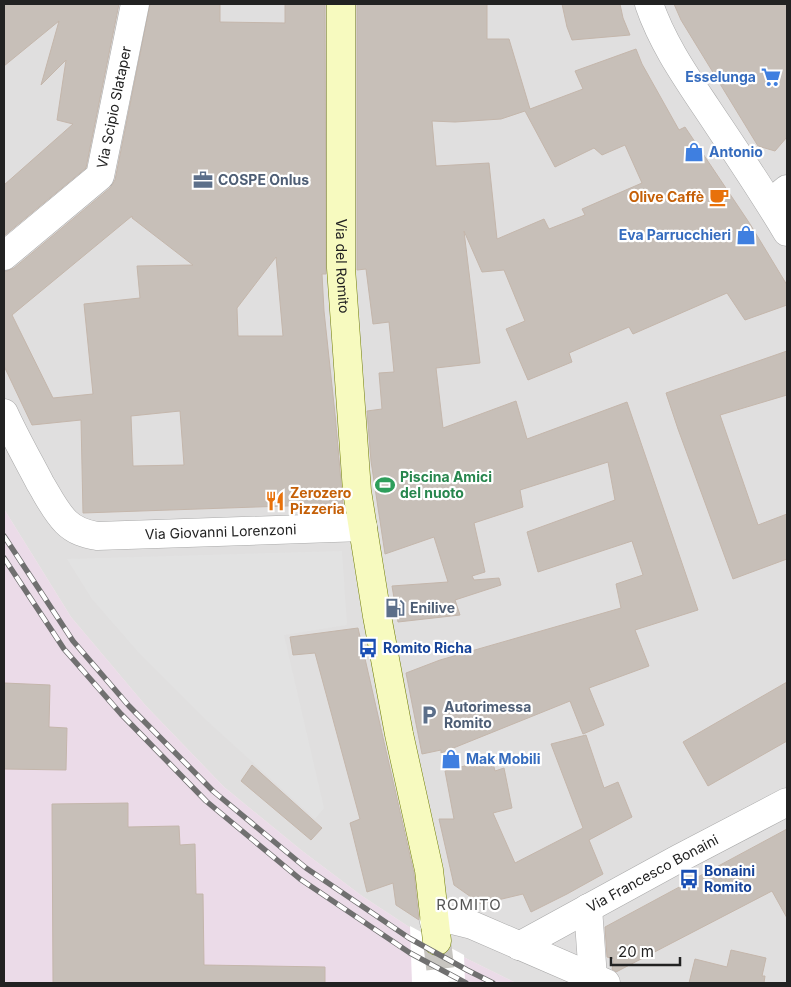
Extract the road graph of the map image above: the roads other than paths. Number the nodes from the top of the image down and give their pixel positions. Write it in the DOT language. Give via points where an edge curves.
graph roads {
  1 [pos="135,4"];
  2 [pos="341,4"];
  3 [pos="649,4"];
  4 [pos="778,196"];
  5 [pos="787,232"];
  6 [pos="4,256"];
  7 [pos="4,413"];
  8 [pos="362,528"];
  9 [pos="787,802"];
  10 [pos="588,908"];
  11 [pos="519,946"];
  12 [pos="600,981"];
  1 -- 6 [label="street, Via Scipio Slataper" via="100,176"];
  2 -- 8 [label="street, Via del Romito" via="341,268"];
  3 -- 4 [label="street" via="676,62"];
  4 -- 5 [label="street"];
  7 -- 8 [label="street, Via Giovanni Lorenzoni" via="56,509 66,522 88,535"];
  8 -- 11 [label="street, Via del Romito" via="397,726 430,870 436,931 452,920 472,925"];
  9 -- 10 [label="street, Via Francesco Bonaini"];
  10 -- 11 [label="street, Via Francesco Bonaini"];
  10 -- 12 [label="street"];
  11 -- 12 [label="street"];
}
